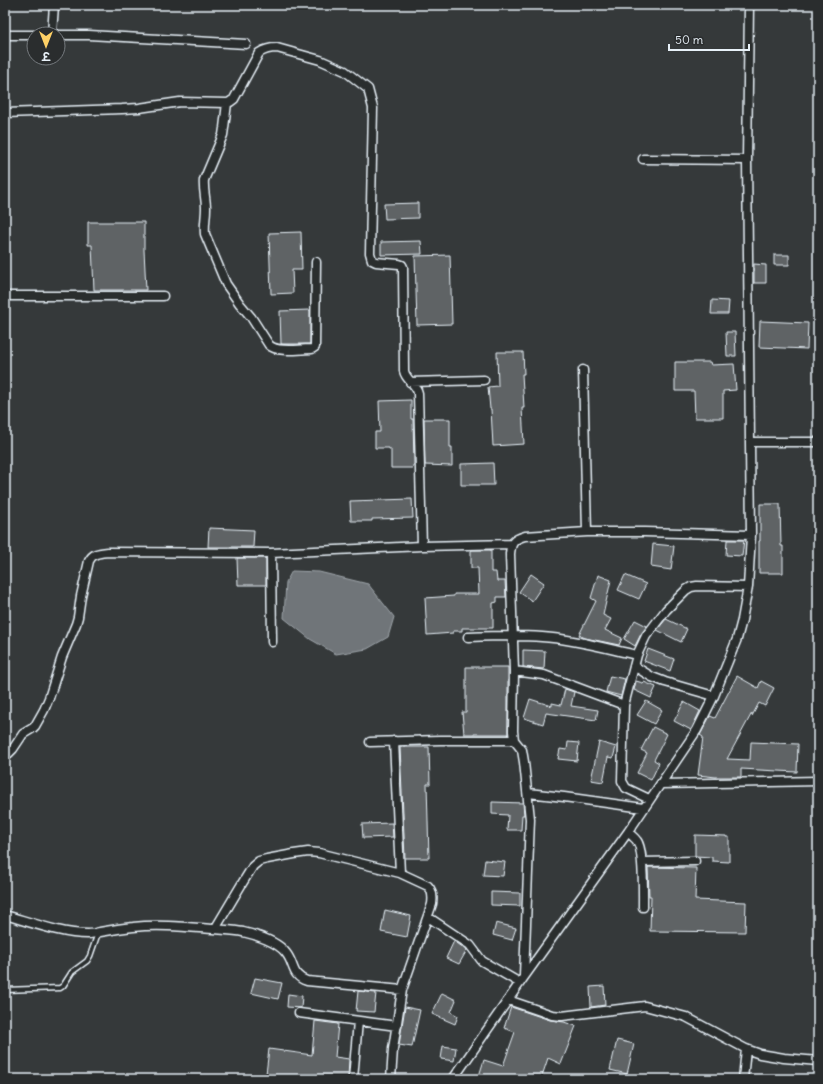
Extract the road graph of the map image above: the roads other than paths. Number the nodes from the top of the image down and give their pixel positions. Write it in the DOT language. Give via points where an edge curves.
graph roads {
  1 [pos="54,5"];
  2 [pos="748,5"];
  3 [pos="53,26"];
  4 [pos="5,35"];
  5 [pos="26,35"];
  6 [pos="66,35"];
  7 [pos="246,44"];
  8 [pos="227,103"];
  9 [pos="5,113"];
  10 [pos="643,159"];
  11 [pos="747,160"];
  12 [pos="316,262"];
  13 [pos="5,296"];
  14 [pos="163,296"];
  15 [pos="583,370"];
  16 [pos="484,380"];
  17 [pos="410,382"];
  18 [pos="750,442"];
  19 [pos="818,442"];
  20 [pos="587,532"];
  21 [pos="751,534"];
  22 [pos="512,544"];
  23 [pos="422,546"];
  24 [pos="271,553"];
  25 [pos="748,587"];
  26 [pos="513,636"];
  27 [pos="468,637"];
  28 [pos="272,642"];
  29 [pos="637,654"];
  30 [pos="634,666"];
  31 [pos="514,671"];
  32 [pos="714,696"];
  33 [pos="624,705"];
  34 [pos="514,740"];
  35 [pos="394,741"];
  36 [pos="370,742"];
  37 [pos="5,757"];
  38 [pos="818,781"];
  39 [pos="661,784"];
  40 [pos="528,793"];
  41 [pos="649,799"];
  42 [pos="644,808"];
  43 [pos="628,832"];
  44 [pos="696,861"];
  45 [pos="642,862"];
  46 [pos="400,873"];
  47 [pos="644,907"];
  48 [pos="5,915"];
  49 [pos="428,917"];
  50 [pos="215,929"];
  51 [pos="99,932"];
  52 [pos="522,980"];
  53 [pos="5,990"];
  54 [pos="402,990"];
  55 [pos="508,1000"];
  56 [pos="299,1013"];
  57 [pos="358,1021"];
  58 [pos="397,1026"];
  59 [pos="746,1049"];
  60 [pos="818,1061"];
  61 [pos="353,1079"];
  62 [pos="391,1079"];
  63 [pos="453,1079"];
  64 [pos="743,1079"];
  1 -- 3 [label="street"];
  2 -- 11 [label="street"];
  4 -- 5 [label="street"];
  6 -- 7 [label="street"];
  8 -- 9 [label="street" via="180,102 139,108"];
  8 -- 12 [label="street" via="223,135 204,180 205,234 226,284 272,348 312,349 315,346"];
  8 -- 17 [label="street" via="234,99 259,53 271,48 332,65 345,71 368,89 372,108 370,253 372,260 376,262 399,264 403,267 404,371"];
  10 -- 11 [label="street"];
  11 -- 18 [label="street"];
  13 -- 14 [label="street"];
  15 -- 20 [label="street"];
  16 -- 17 [label="street"];
  17 -- 23 [label="street" via="417,387 418,392"];
  18 -- 19 [label="street"];
  18 -- 21 [label="street"];
  20 -- 21 [label="street"];
  20 -- 22 [label="street" via="525,536"];
  21 -- 25 [label="street"];
  22 -- 23 [label="street"];
  22 -- 26 [label="street" via="510,554"];
  23 -- 24 [label="street"];
  24 -- 28 [label="street"];
  24 -- 37 [label="street" via="94,554 89,561 76,624 44,710 35,726 23,734"];
  25 -- 29 [label="street" via="697,586 686,590 646,636"];
  25 -- 32 [label="street" via="737,639"];
  26 -- 27 [label="street"];
  26 -- 29 [label="street" via="561,639"];
  26 -- 31 [label="street"];
  29 -- 30 [label="street"];
  30 -- 32 [label="street" via="665,682"];
  30 -- 33 [label="street"];
  31 -- 33 [label="street" via="544,675"];
  31 -- 34 [label="street"];
  32 -- 39 [label="street" via="697,730"];
  33 -- 41 [label="street" via="622,781 626,788"];
  34 -- 35 [label="street"];
  34 -- 40 [label="street" via="524,757"];
  35 -- 36 [label="street"];
  35 -- 46 [label="street"];
  38 -- 39 [label="street"];
  39 -- 41 [label="street"];
  40 -- 42 [label="street"];
  40 -- 52 [label="street" via="530,836"];
  41 -- 42 [label="street"];
  42 -- 43 [label="street"];
  43 -- 45 [label="street" via="638,841"];
  43 -- 52 [label="street"];
  44 -- 45 [label="street"];
  45 -- 47 [label="street"];
  46 -- 49 [label="street" via="431,889 433,897"];
  46 -- 50 [label="street" via="308,852 259,861 242,882"];
  48 -- 51 [label="street" via="76,933"];
  49 -- 52 [label="street" via="470,945 482,961"];
  49 -- 54 [label="street"];
  50 -- 51 [label="street" via="170,926"];
  50 -- 54 [label="street" via="242,932 276,944 288,954 298,977 307,981"];
  51 -- 53 [label="lane" via="90,956 72,972 60,988"];
  52 -- 55 [label="street"];
  54 -- 58 [label="street"];
  55 -- 59 [label="street" via="562,1016 645,1006 686,1017"];
  55 -- 63 [label="street"];
  56 -- 57 [label="street"];
  57 -- 58 [label="street"];
  57 -- 61 [label="street"];
  58 -- 62 [label="street"];
  59 -- 60 [label="street" via="772,1057"];
  59 -- 64 [label="street"];
}
